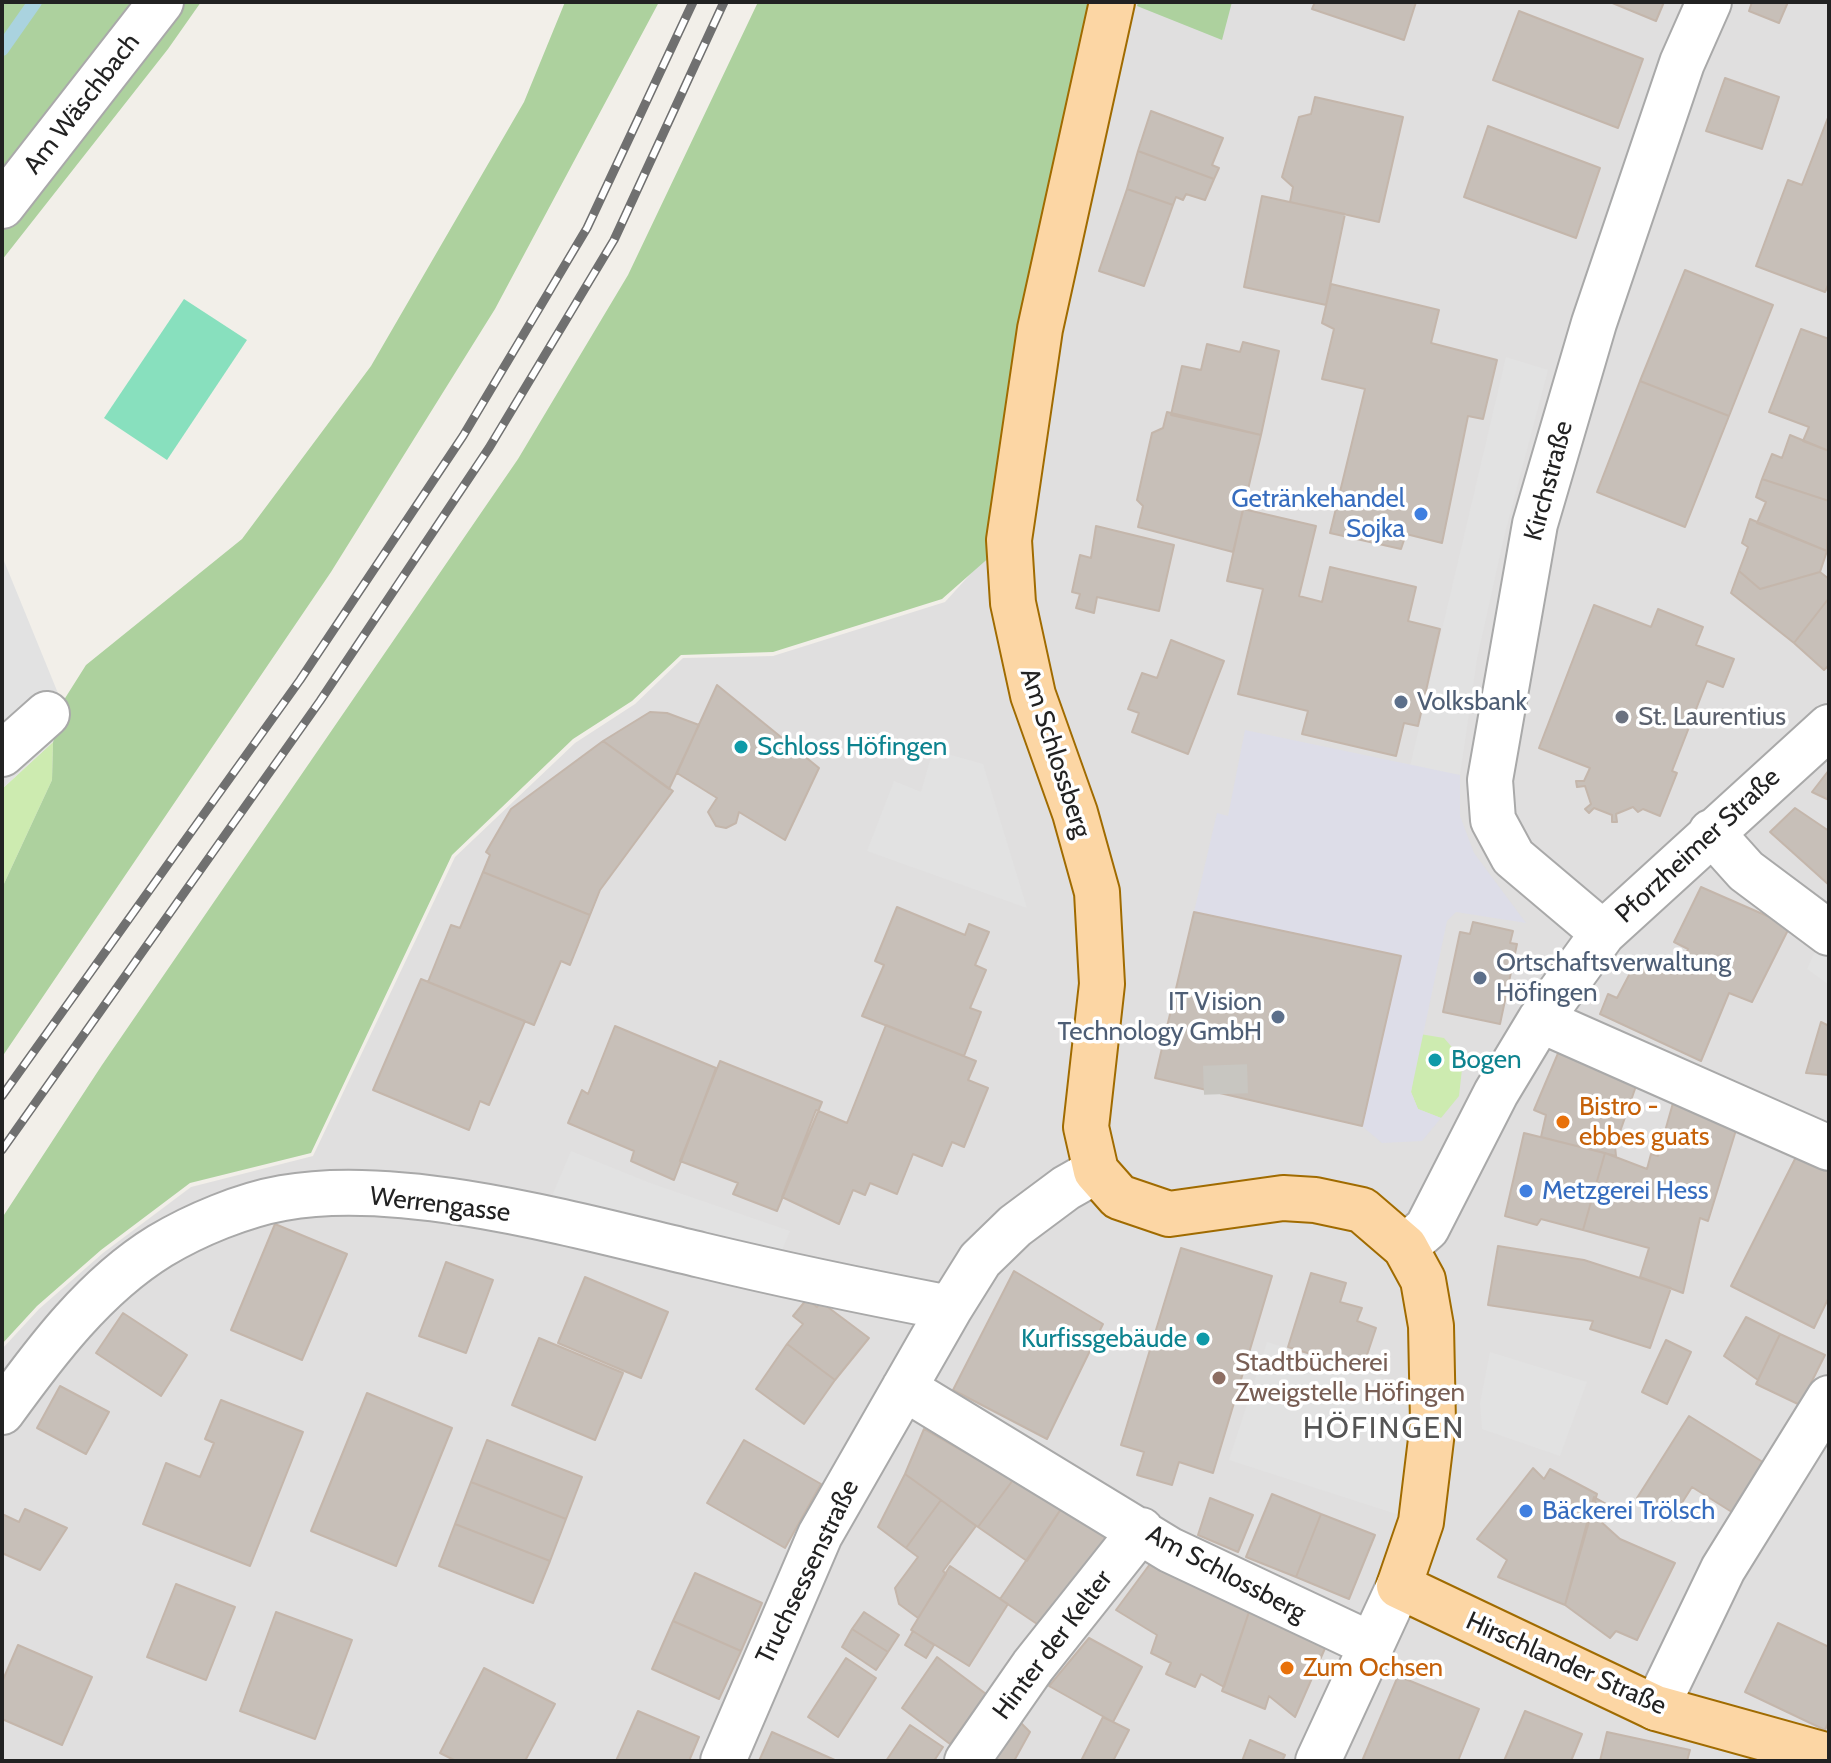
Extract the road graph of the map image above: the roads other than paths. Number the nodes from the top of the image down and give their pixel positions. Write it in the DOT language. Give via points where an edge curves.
graph roads {
  1 [pos="161,2"];
  2 [pos="1112,2"];
  3 [pos="1709,2"];
  4 [pos="2,206"];
  5 [pos="47,714"];
  6 [pos="1829,727"];
  7 [pos="2,754"];
  8 [pos="1711,832"];
  9 [pos="1603,933"];
  10 [pos="1829,933"];
  11 [pos="1540,1020"];
  12 [pos="1829,1148"];
  13 [pos="1096,1171"];
  14 [pos="1405,1247"];
  15 [pos="950,1308"];
  16 [pos="904,1388"];
  17 [pos="1829,1398"];
  18 [pos="2,1412"];
  19 [pos="1141,1530"];
  20 [pos="1399,1586"];
  21 [pos="1372,1645"];
  22 [pos="1656,1708"];
  23 [pos="1829,1756"];
  24 [pos="723,1761"];
  25 [pos="967,1761"];
  26 [pos="1318,1761"];
  1 -- 4 [label="street, Am Wäschbach"];
  2 -- 13 [label="main road, Am Schlossberg" via="1040,329 1009,540 1013,603 1033,695 1097,892 1102,984 1086,1127"];
  3 -- 9 [label="street, Kirchstraße" via="1682,63 1594,323 1535,524 1490,780 1493,820 1513,857"];
  5 -- 7 [label="street"];
  6 -- 8 [label="street, Pforzheimer Straße"];
  8 -- 9 [label="street, Pforzheimer Straße"];
  8 -- 10 [label="street" via="1746,871"];
  9 -- 11 [label="street, Pforzheimer Straße"];
  11 -- 12 [label="street"];
  11 -- 14 [label="street, Pforzheimer Straße" via="1427,1228"];
  13 -- 14 [label="main road" via="1119,1197 1169,1214 1283,1198 1362,1210"];
  13 -- 15 [label="street, Truchsessenstraße" via="1015,1226 980,1260"];
  14 -- 20 [label="main road" via="1423,1280 1431,1326 1433,1423 1421,1522"];
  15 -- 16 [label="street, Truchsessenstraße"];
  15 -- 18 [label="street, Werrengasse" via="801,1280 516,1213 405,1197 283,1198 161,1245 116,1277"];
  16 -- 19 [label="street, Am Schlossberg"];
  16 -- 24 [label="street, Truchsessenstraße" via="820,1535"];
  17 -- 22 [label="street" via="1723,1569"];
  19 -- 21 [label="street, Am Schlossberg" via="1170,1550"];
  19 -- 25 [label="street, Hinter der Kelter" via="1033,1666"];
  20 -- 21 [label="street"];
  20 -- 22 [label="main road, Hirschlander Straße"];
  21 -- 26 [label="street"];
  22 -- 23 [label="main road, Hirschlander Straße"];
}
